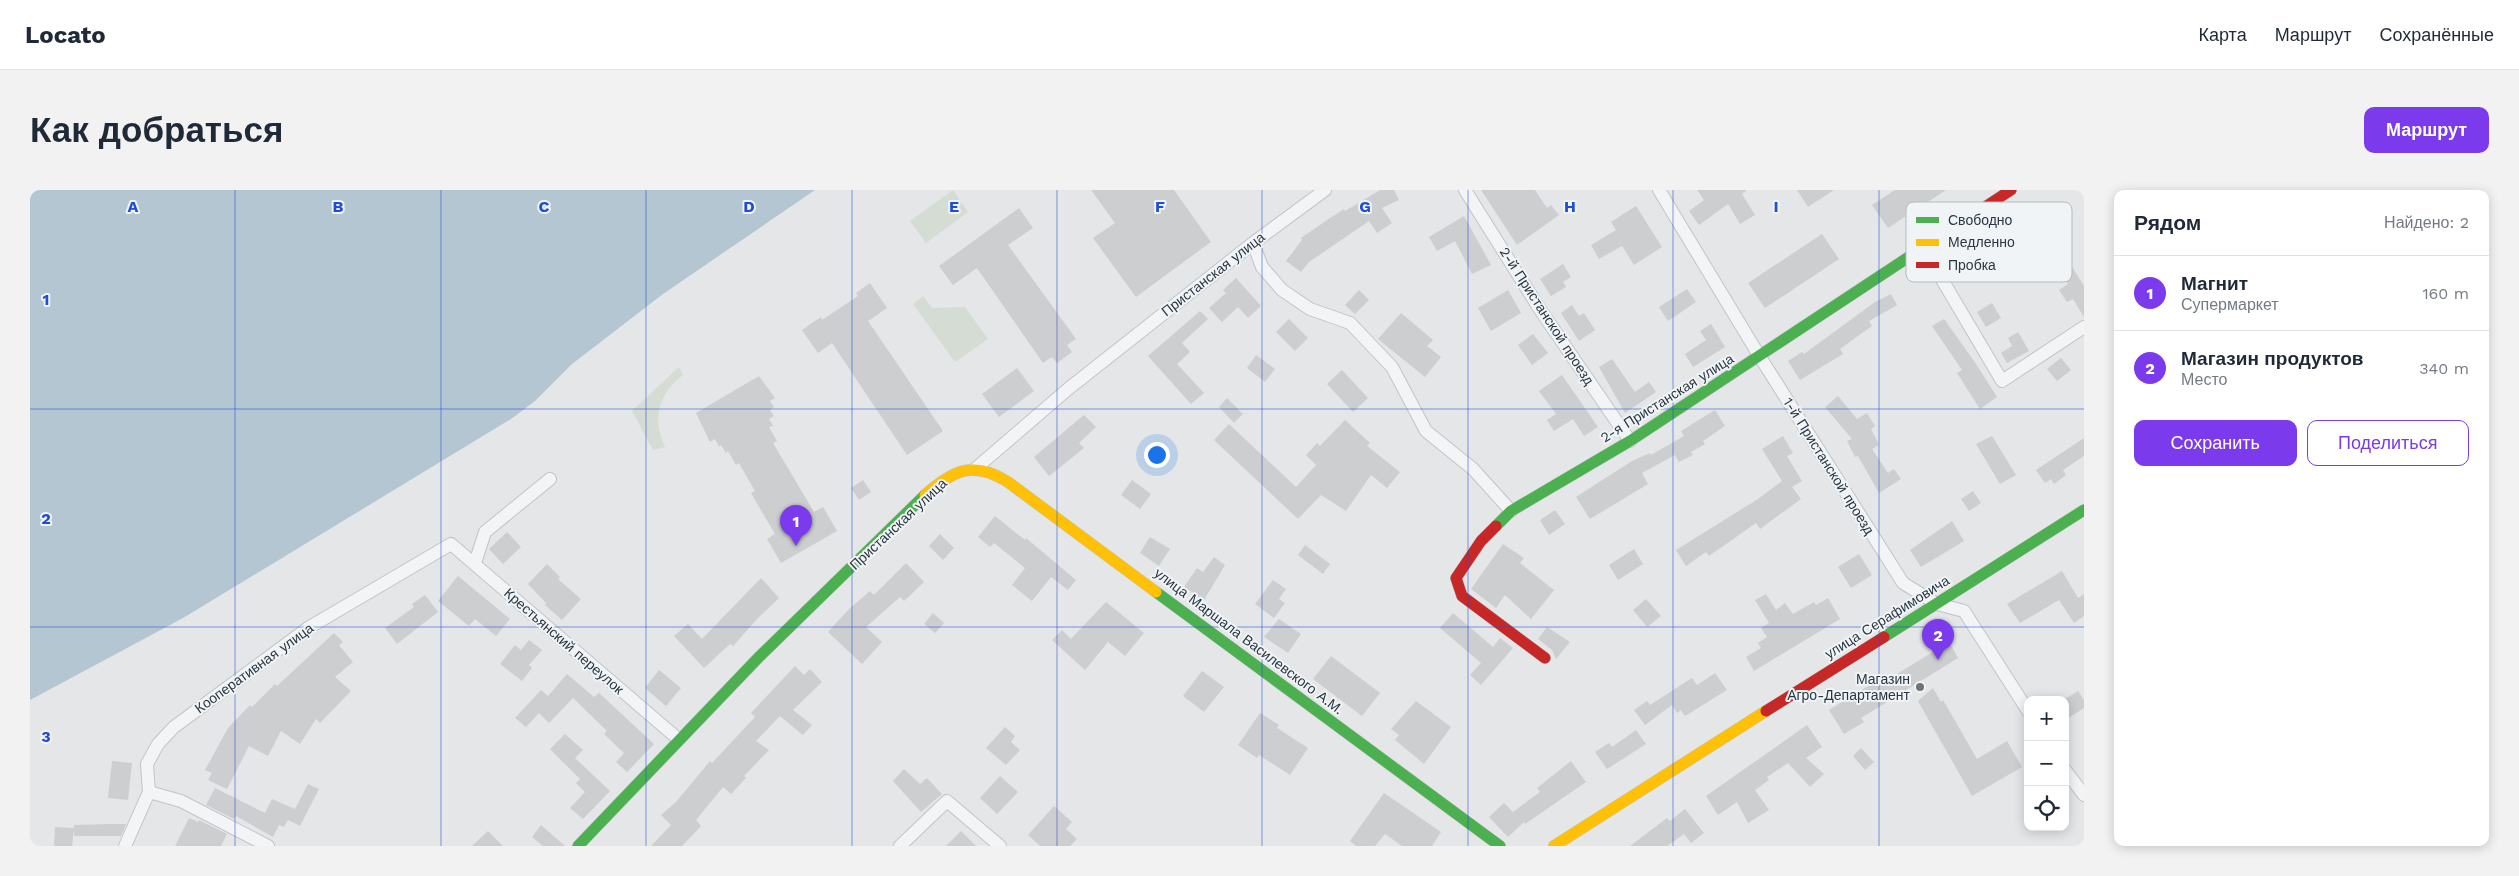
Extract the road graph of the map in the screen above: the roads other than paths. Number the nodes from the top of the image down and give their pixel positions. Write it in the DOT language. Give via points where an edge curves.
graph roads {
  1 [pos="1325,190"];
  2 [pos="1465,190"];
  3 [pos="1659,190"];
  4 [pos="2010,190"];
  5 [pos="1993,202"];
  6 [pos="1253,242"];
  7 [pos="1906,261"];
  8 [pos="1944,282"];
  9 [pos="2084,327"];
  10 [pos="1760,357"];
  11 [pos="1630,441"];
  12 [pos="976,469"];
  13 [pos="550,479"];
  14 [pos="2084,510"];
  15 [pos="1511,511"];
  16 [pos="451,544"];
  17 [pos="475,563"];
  18 [pos="1937,604"];
  19 [pos="1545,658"];
  20 [pos="2024,705"];
  21 [pos="677,738"];
  22 [pos="2069,775"];
  23 [pos="149,792"];
  24 [pos="2084,795"];
  25 [pos="125,846"];
  26 [pos="268,846"];
  27 [pos="578,846"];
  28 [pos="900,846"];
  29 [pos="1000,846"];
  30 [pos="1500,846"];
  31 [pos="1554,846"];
  1 -- 6 [label="street, Пристанская улица"];
  2 -- 11 [label="street, 2-й Пристанской проезд" via="1539,308"];
  3 -- 10 [label="street, 1-й Пристанской проезд"];
  4 -- 5 [label="street, 2-я Пристанская улица"];
  6 -- 12 [label="street, Пристанская улица" via="1068,389"];
  6 -- 15 [label="street" via="1262,267 1282,290 1310,309 1350,323 1362,335 1392,367 1426,431 1474,469"];
  7 -- 10 [label="street, 2-я Пристанская улица"];
  8 -- 9 [label="street" via="2002,381"];
  10 -- 11 [label="street, 2-я Пристанская улица"];
  10 -- 18 [label="street, 1-й Пристанской проезд" via="1904,582"];
  11 -- 15 [label="street, 2-я Пристанская улица"];
  12 -- 21 [label="street, Пристанская улица" via="949,477 930,492"];
  12 -- 30 [label="street, улица Маршала Василевского А.М." via="1000,476 1014,486"];
  13 -- 17 [label="street" via="485,532"];
  14 -- 18 [label="street, улица Серафимовича"];
  15 -- 19 [label="street, 2-я Пристанская улица" via="1481,541 1456,578 1462,596"];
  16 -- 17 [label="street, Крестьянский переулок"];
  16 -- 23 [label="street, Кооперативная улица" via="308,628 174,727 158,744 147,764"];
  17 -- 21 [label="street, Крестьянский переулок"];
  18 -- 20 [label="street, 1-й Пристанской проезд" via="1964,610"];
  18 -- 31 [label="street, улица Серафимовича"];
  21 -- 27 [label="street, Пристанская улица"];
  22 -- 24 [label="street"];
  23 -- 25 [label="street, Кооперативная улица"];
  23 -- 26 [label="street" via="181,801"];
  28 -- 29 [label="street" via="946,801"];
}
